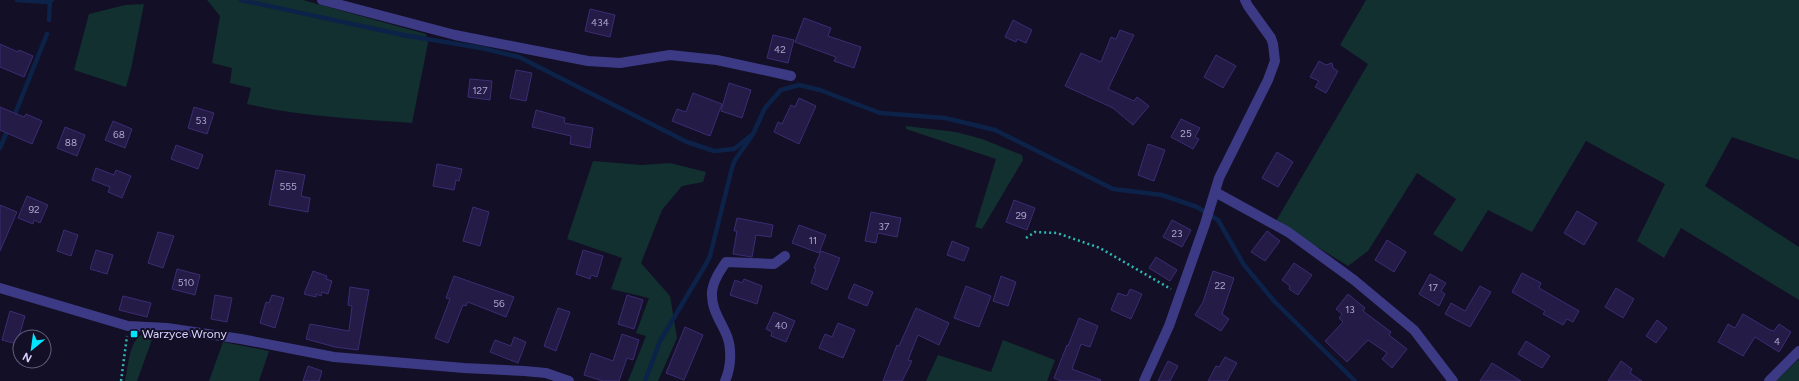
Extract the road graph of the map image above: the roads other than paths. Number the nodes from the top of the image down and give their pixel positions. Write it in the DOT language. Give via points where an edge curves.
graph roads {
  1 [pos="322,0"];
  2 [pos="1245,0"];
  3 [pos="791,76"];
  4 [pos="1215,192"];
  5 [pos="786,256"];
  6 [pos="0,288"];
  7 [pos="1799,351"];
  8 [pos="569,381"];
  9 [pos="725,381"];
  10 [pos="1144,381"];
  11 [pos="1453,381"];
  12 [pos="1769,381"];
  1 -- 3 [label="street" via="455,36 588,61 620,63 670,55 717,60"];
  2 -- 4 [label="street" via="1274,44 1275,61 1268,80 1227,159"];
  4 -- 10 [label="street" via="1169,326"];
  4 -- 11 [label="street" via="1288,232 1354,280 1414,330"];
  5 -- 9 [label="street" via="774,264 726,262 718,274 712,292 716,316 727,336 731,351"];
  6 -- 8 [label="street" via="128,326 167,328 241,339 334,357 546,373"];
  7 -- 12 [label="street"];
}
